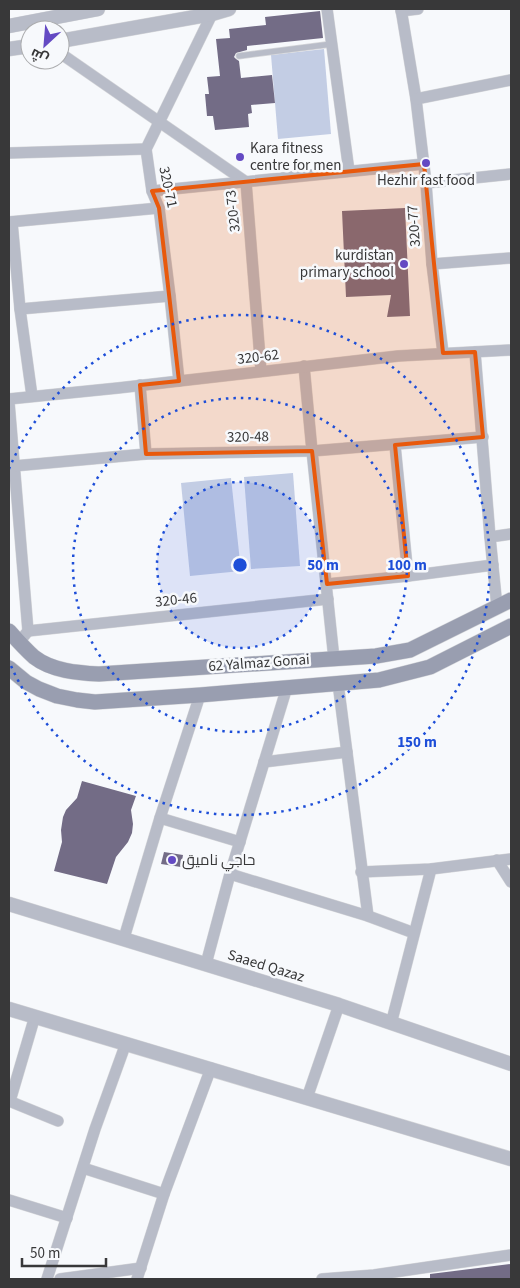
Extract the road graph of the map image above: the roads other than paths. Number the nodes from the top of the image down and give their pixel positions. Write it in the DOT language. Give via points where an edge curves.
graph roads {
  1 [pos="98,9"];
  2 [pos="229,9"];
  3 [pos="327,9"];
  4 [pos="418,9"];
  5 [pos="401,10"];
  6 [pos="212,14"];
  7 [pos="9,26"];
  8 [pos="70,39"];
  9 [pos="332,44"];
  10 [pos="239,56"];
  11 [pos="70,60"];
  12 [pos="511,80"];
  13 [pos="416,99"];
  14 [pos="158,122"];
  15 [pos="146,149"];
  16 [pos="9,153"];
  17 [pos="424,164"];
  18 [pos="349,171"];
  19 [pos="511,174"];
  20 [pos="246,182"];
  21 [pos="426,183"];
  22 [pos="152,191"];
  23 [pos="159,208"];
  24 [pos="10,222"];
  25 [pos="511,258"];
  26 [pos="432,264"];
  27 [pos="170,296"];
  28 [pos="20,309"];
  29 [pos="511,350"];
  30 [pos="475,352"];
  31 [pos="443,353"];
  32 [pos="304,366"];
  33 [pos="261,371"];
  34 [pos="179,381"];
  35 [pos="140,385"];
  36 [pos="32,396"];
  37 [pos="9,400"];
  38 [pos="482,437"];
  39 [pos="395,445"];
  40 [pos="312,451"];
  41 [pos="146,454"];
  42 [pos="14,466"];
  43 [pos="511,534"];
  44 [pos="490,537"];
  45 [pos="493,565"];
  46 [pos="408,576"];
  47 [pos="327,584"];
  48 [pos="328,599"];
  49 [pos="511,600"];
  50 [pos="497,607"];
  51 [pos="463,624"];
  52 [pos="511,626"];
  53 [pos="9,631"];
  54 [pos="24,637"];
  55 [pos="474,644"];
  56 [pos="334,659"];
  57 [pos="9,668"];
  58 [pos="338,683"];
  59 [pos="287,687"];
  60 [pos="200,695"];
  61 [pos="347,752"];
  62 [pos="264,762"];
  63 [pos="160,818"];
  64 [pos="240,842"];
  65 [pos="511,859"];
  66 [pos="497,860"];
  67 [pos="432,869"];
  68 [pos="361,872"];
  69 [pos="230,874"];
  70 [pos="511,882"];
  71 [pos="9,904"];
  72 [pos="368,916"];
  73 [pos="414,933"];
  74 [pos="124,938"];
  75 [pos="206,964"];
  76 [pos="339,1005"];
  77 [pos="9,1009"];
  78 [pos="35,1016"];
  79 [pos="391,1024"];
  80 [pos="126,1043"];
  81 [pos="511,1064"];
  82 [pos="211,1068"];
  83 [pos="307,1098"];
  84 [pos="9,1101"];
  85 [pos="58,1121"];
  86 [pos="511,1159"];
  87 [pos="83,1168"];
  88 [pos="164,1194"];
  89 [pos="9,1200"];
  90 [pos="67,1218"];
  91 [pos="511,1255"];
  92 [pos="141,1268"];
  93 [pos="375,1277"];
  94 [pos="47,1279"];
  95 [pos="60,1279"];
  96 [pos="137,1279"];
  97 [pos="322,1279"];
  1 -- 7 [label="street"];
  2 -- 6 [label="street"];
  3 -- 9 [label="street"];
  4 -- 5 [label="street"];
  5 -- 13 [label="street, 320-77"];
  6 -- 8 [label="street"];
  6 -- 14 [label="street, 320-71"];
  9 -- 10 [label="lane"];
  9 -- 18 [label="street"];
  11 -- 14 [label="street, 320-73"];
  12 -- 13 [label="street"];
  13 -- 17 [label="street, 320-77"];
  14 -- 15 [label="street, 320-71"];
  14 -- 20 [label="street, 320-73"];
  15 -- 16 [label="street"];
  15 -- 22 [label="street, 320-71"];
  17 -- 18 [label="street"];
  17 -- 21 [label="street, 320-77"];
  18 -- 20 [label="street"];
  19 -- 21 [label="street"];
  20 -- 22 [label="street"];
  20 -- 33 [label="street, 320-73"];
  21 -- 26 [label="street, 320-77"];
  22 -- 23 [label="street, 320-71"];
  23 -- 24 [label="street"];
  23 -- 27 [label="street, 320-71"];
  24 -- 28 [label="street"];
  25 -- 26 [label="street"];
  26 -- 31 [label="street, 320-77"];
  27 -- 28 [label="street"];
  27 -- 34 [label="street, 320-71"];
  28 -- 36 [label="street"];
  29 -- 30 [label="street, 320-62"];
  30 -- 31 [label="street, 320-62"];
  30 -- 38 [label="street"];
  31 -- 32 [label="street, 320-62"];
  32 -- 33 [label="street, 320-62"];
  32 -- 40 [label="street"];
  33 -- 34 [label="street, 320-62"];
  34 -- 35 [label="street, 320-62"];
  35 -- 36 [label="street, 320-62"];
  35 -- 41 [label="street"];
  36 -- 37 [label="street, 320-62"];
  37 -- 42 [label="street"];
  38 -- 39 [label="street, 320-48"];
  38 -- 44 [label="street"];
  39 -- 40 [label="street, 320-48"];
  39 -- 46 [label="street"];
  40 -- 41 [label="street, 320-48"];
  40 -- 47 [label="street"];
  41 -- 42 [label="street, 320-48"];
  42 -- 54 [label="street"];
  43 -- 44 [label="street"];
  44 -- 45 [label="street"];
  45 -- 46 [label="street"];
  45 -- 50 [label="street"];
  46 -- 47 [label="street"];
  47 -- 48 [label="street"];
  48 -- 54 [label="street, 320-46"];
  48 -- 56 [label="street"];
  49 -- 50 [label="main road, 62 Yalmaz Gonai"];
  50 -- 51 [label="main road, 62 Yalmaz Gonai"];
  51 -- 55 [label="main road"];
  51 -- 56 [label="main road, 62 Yalmaz Gonai" via="410,650"];
  52 -- 55 [label="main road, 62 Yalmaz Gonai"];
  53 -- 54 [label="main road, 62 Yalmaz Gonai"];
  54 -- 56 [label="main road, 62 Yalmaz Gonai" via="36,658 65,671 82,673"];
  55 -- 58 [label="main road, 62 Yalmaz Gonai" via="430,667 379,680"];
  57 -- 60 [label="main road, 62 Yalmaz Gonai" via="39,689 77,700 95,702"];
  58 -- 59 [label="main road, 62 Yalmaz Gonai"];
  58 -- 61 [label="street"];
  59 -- 60 [label="main road, 62 Yalmaz Gonai"];
  59 -- 62 [label="street"];
  60 -- 63 [label="street"];
  61 -- 62 [label="street"];
  61 -- 68 [label="street"];
  62 -- 64 [label="street"];
  63 -- 64 [label="street"];
  63 -- 74 [label="street"];
  64 -- 69 [label="street"];
  65 -- 66 [label="street"];
  66 -- 67 [label="street"];
  66 -- 70 [label="street"];
  67 -- 68 [label="street"];
  67 -- 73 [label="street"];
  68 -- 72 [label="street"];
  69 -- 72 [label="street"];
  69 -- 75 [label="street"];
  71 -- 74 [label="street, Saaed Qazaz"];
  72 -- 73 [label="street"];
  73 -- 79 [label="street"];
  74 -- 75 [label="street, Saaed Qazaz"];
  75 -- 76 [label="street, Saaed Qazaz"];
  76 -- 79 [label="street, Saaed Qazaz"];
  76 -- 83 [label="street"];
  77 -- 78 [label="street"];
  78 -- 80 [label="street"];
  78 -- 84 [label="street"];
  79 -- 81 [label="street, Saaed Qazaz"];
  80 -- 82 [label="street"];
  80 -- 87 [label="street"];
  82 -- 83 [label="street"];
  82 -- 88 [label="street"];
  83 -- 86 [label="street"];
  84 -- 85 [label="street"];
  87 -- 88 [label="street"];
  87 -- 90 [label="street"];
  88 -- 92 [label="street"];
  89 -- 90 [label="street"];
  90 -- 94 [label="street"];
  91 -- 93 [label="street"];
  92 -- 95 [label="street"];
  92 -- 96 [label="street"];
  93 -- 97 [label="street"];
}
